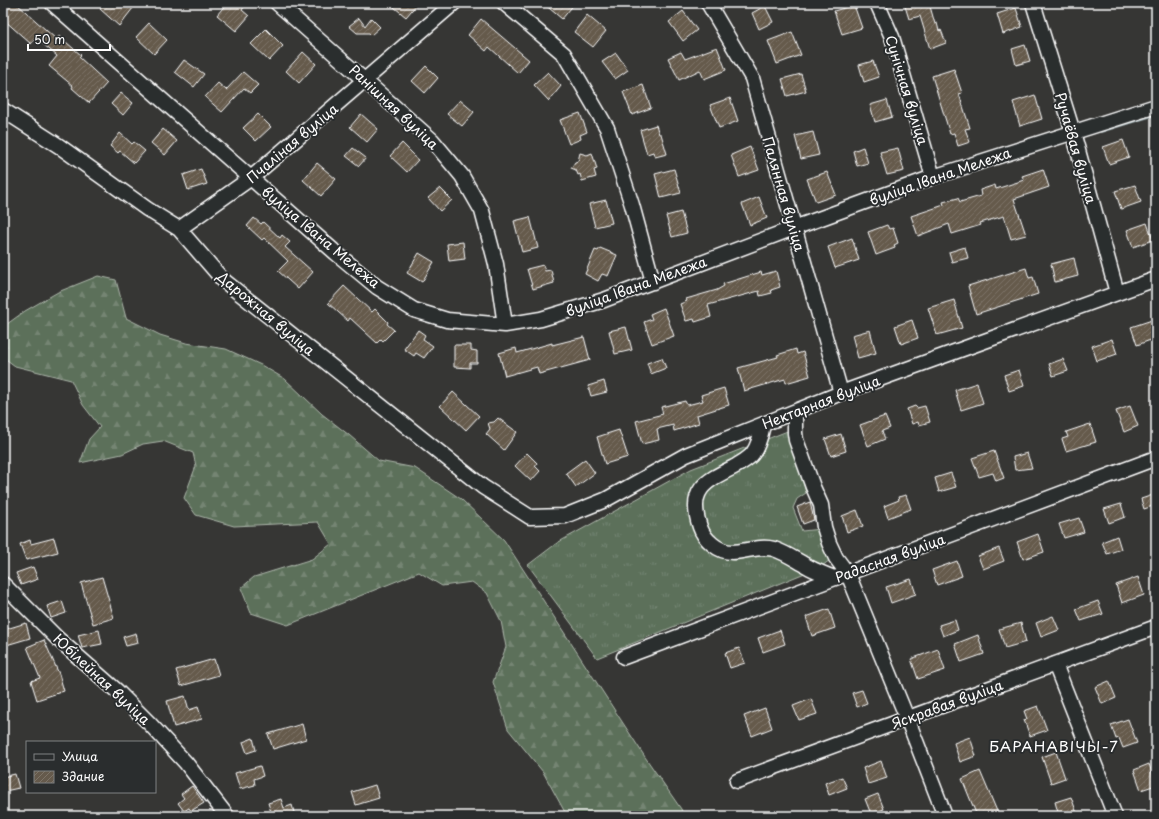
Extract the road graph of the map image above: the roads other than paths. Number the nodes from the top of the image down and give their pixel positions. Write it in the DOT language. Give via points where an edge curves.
graph roads {
  1 [pos="52,3"];
  2 [pos="277,3"];
  3 [pos="454,3"];
  4 [pos="504,3"];
  5 [pos="708,3"];
  6 [pos="877,3"];
  7 [pos="1032,3"];
  8 [pos="366,80"];
  9 [pos="1156,106"];
  10 [pos="3,110"];
  11 [pos="1073,132"];
  12 [pos="933,177"];
  13 [pos="251,178"];
  14 [pos="794,228"];
  15 [pos="178,229"];
  16 [pos="1156,279"];
  17 [pos="653,282"];
  18 [pos="1117,293"];
  19 [pos="505,325"];
  20 [pos="841,393"];
  21 [pos="795,412"];
  22 [pos="763,425"];
  23 [pos="1156,458"];
  24 [pos="530,517"];
  25 [pos="841,576"];
  26 [pos="3,584"];
  27 [pos="1156,627"];
  28 [pos="624,657"];
  29 [pos="1055,664"];
  30 [pos="907,718"];
  31 [pos="737,781"];
  32 [pos="227,816"];
  33 [pos="945,816"];
  34 [pos="1115,816"];
  1 -- 13 [label="street, вуліца Івана Мележа"];
  2 -- 8 [label="street, Ранішняя вуліца"];
  3 -- 8 [label="street, Пчаліная вуліца"];
  4 -- 17 [label="street" via="564,54 607,128"];
  5 -- 14 [label="street, Палянная вуліца" via="752,78"];
  6 -- 12 [label="street, Сунічная вуліца" via="892,38"];
  7 -- 11 [label="street, Ручаёвая вуліца"];
  8 -- 13 [label="street, Пчаліная вуліца"];
  8 -- 19 [label="street, Ранішняя вуліца" via="432,140 462,176 482,211 496,264"];
  9 -- 11 [label="street, вуліца Івана Мележа"];
  10 -- 15 [label="street, Дарожная вуліца"];
  11 -- 12 [label="street, вуліца Івана Мележа"];
  11 -- 18 [label="street, Ручаёвая вуліца"];
  12 -- 14 [label="street, вуліца Івана Мележа"];
  13 -- 15 [label="street, Пчаліная вуліца"];
  13 -- 19 [label="street, вуліца Івана Мележа" via="336,254 377,287 414,310 447,320"];
  14 -- 17 [label="street, вуліца Івана Мележа"];
  14 -- 20 [label="street, Палянная вуліца"];
  15 -- 24 [label="street, Дарожная вуліца" via="223,280 483,487"];
  16 -- 18 [label="street, Нектарная вуліца"];
  17 -- 19 [label="street, вуліца Івана Мележа" via="575,310"];
  18 -- 20 [label="street, Нектарная вуліца"];
  20 -- 21 [label="street, Нектарная вуліца"];
  21 -- 22 [label="street, Нектарная вуліца"];
  21 -- 25 [label="street" via="796,440 822,505 824,527"];
  22 -- 24 [label="street, Нектарная вуліца" via="686,455 605,500 565,516"];
  22 -- 25 [label="street" via="761,435 748,459 712,478 700,490 695,506 701,530 714,546 727,552 774,549"];
  23 -- 25 [label="street, Радасная вуліца"];
  25 -- 28 [label="street, Радасная вуліца"];
  25 -- 30 [label="street"];
  26 -- 32 [label="street, Юбілейная вуліца" via="150,724 186,763"];
  27 -- 29 [label="street, Яскравая вуліца"];
  29 -- 30 [label="street, Яскравая вуліца"];
  29 -- 34 [label="street"];
  30 -- 31 [label="street, Яскравая вуліца"];
  30 -- 33 [label="street"];
}
